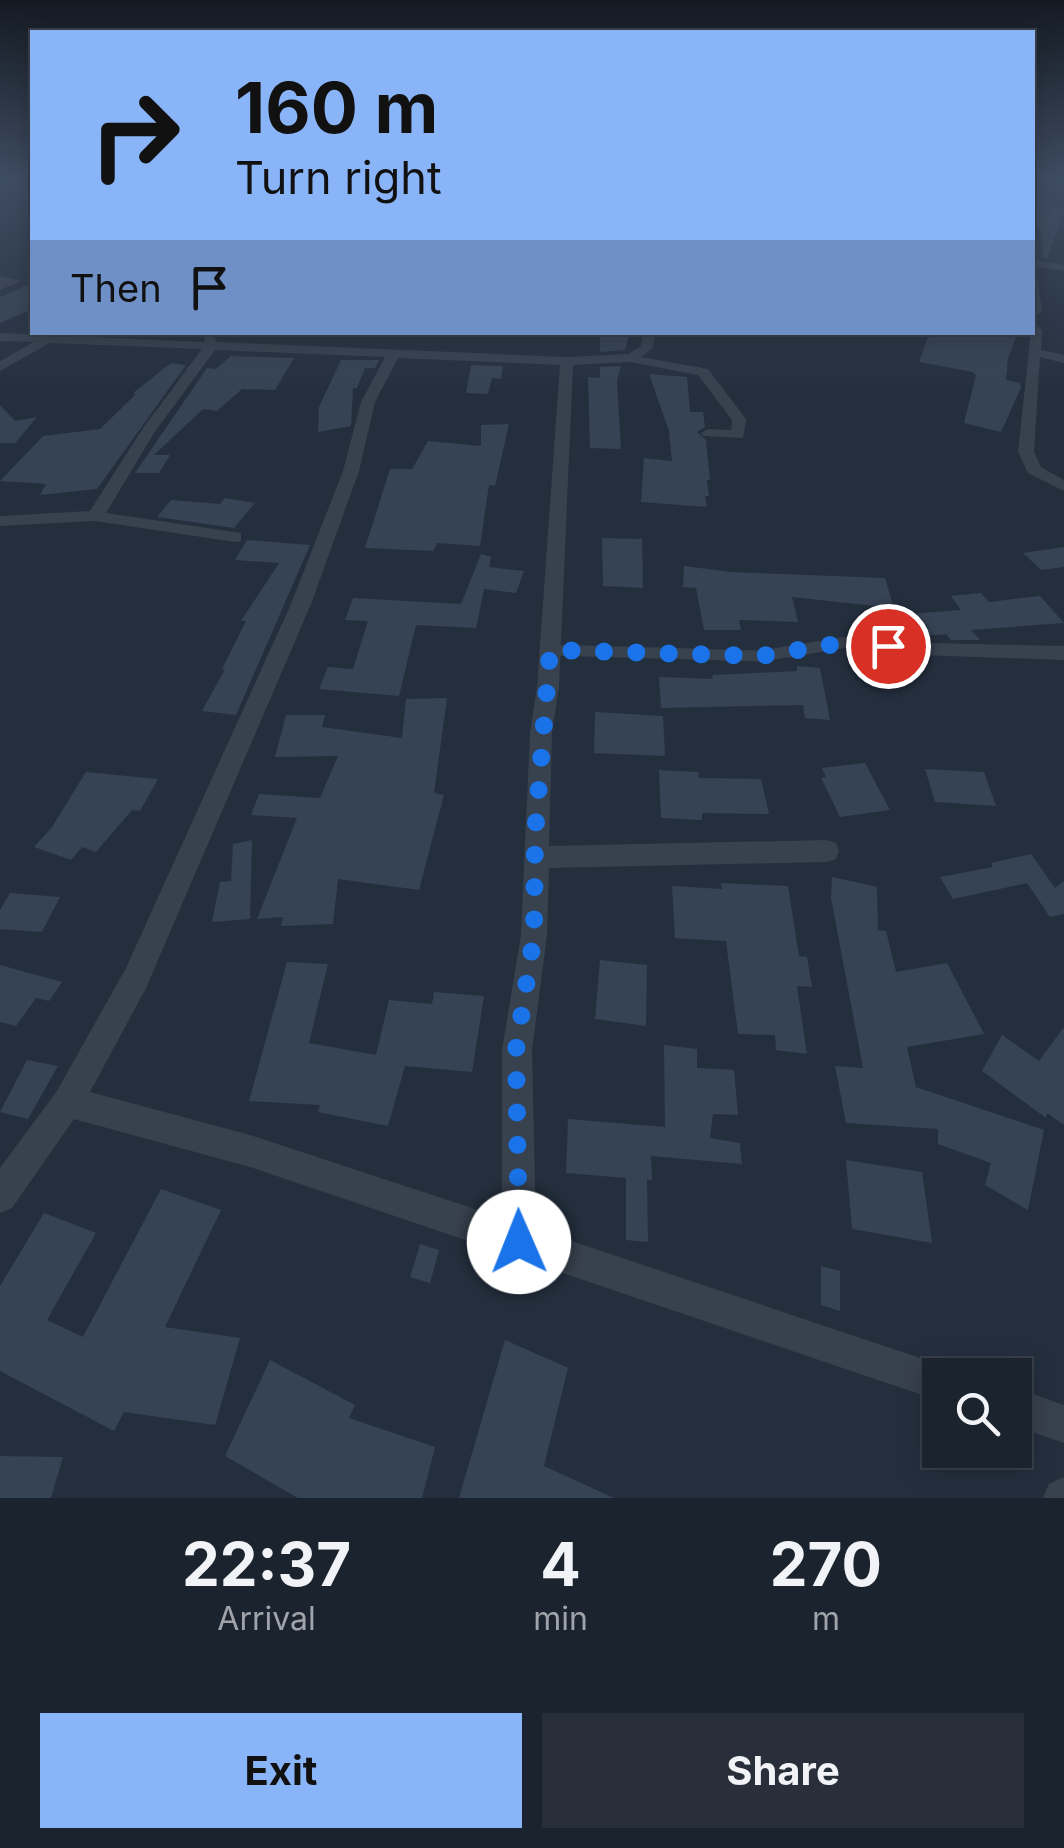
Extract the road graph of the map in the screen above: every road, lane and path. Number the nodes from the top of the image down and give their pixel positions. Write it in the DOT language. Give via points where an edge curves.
graph roads {
  1 [pos="1035,263"];
  2 [pos="1064,268"];
  3 [pos="1035,328"];
  4 [pos="649,335"];
  5 [pos="0,337"];
  6 [pos="211,339"];
  7 [pos="46,341"];
  8 [pos="394,352"];
  9 [pos="1034,352"];
  10 [pos="632,358"];
  11 [pos="1064,359"];
  12 [pos="567,361"];
  13 [pos="0,367"];
  14 [pos="708,433"];
  15 [pos="1064,486"];
  16 [pos="95,516"];
  17 [pos="0,520"];
  18 [pos="235,537"];
  19 [pos="550,650"];
  20 [pos="928,650"];
  21 [pos="1064,652"];
  22 [pos="828,851"];
  23 [pos="537,857"];
  24 [pos="68,1102"];
  25 [pos="0,1196"];
  26 [pos="519,1242"];
  27 [pos="922,1376"];
  28 [pos="1032,1413"];
  29 [pos="1064,1424"];
  1 -- 2 [label="street"];
  3 -- 9 [label="street"];
  4 -- 10 [label="street" via="647,348"];
  5 -- 7 [label="street"];
  6 -- 7 [label="street"];
  6 -- 8 [label="street"];
  6 -- 16 [label="street"];
  7 -- 13 [label="street"];
  8 -- 12 [label="street"];
  8 -- 24 [label="street" via="368,402 326,544 226,782 136,978"];
  9 -- 11 [label="street"];
  9 -- 15 [label="street" via="1026,452 1034,470"];
  10 -- 12 [label="street"];
  10 -- 14 [label="street" via="703,372 739,419 738,435"];
  12 -- 19 [label="street"];
  16 -- 17 [label="street"];
  16 -- 18 [label="street"];
  19 -- 20 [label="lane" via="761,656 848,642"];
  19 -- 23 [label="street"];
  20 -- 21 [label="street"];
  22 -- 23 [label="street"];
  23 -- 26 [label="street" via="534,935 516,1050"];
  24 -- 25 [label="street"];
  24 -- 26 [label="street" via="250,1151"];
  26 -- 27 [label="street"];
  28 -- 29 [label="street"];
}
